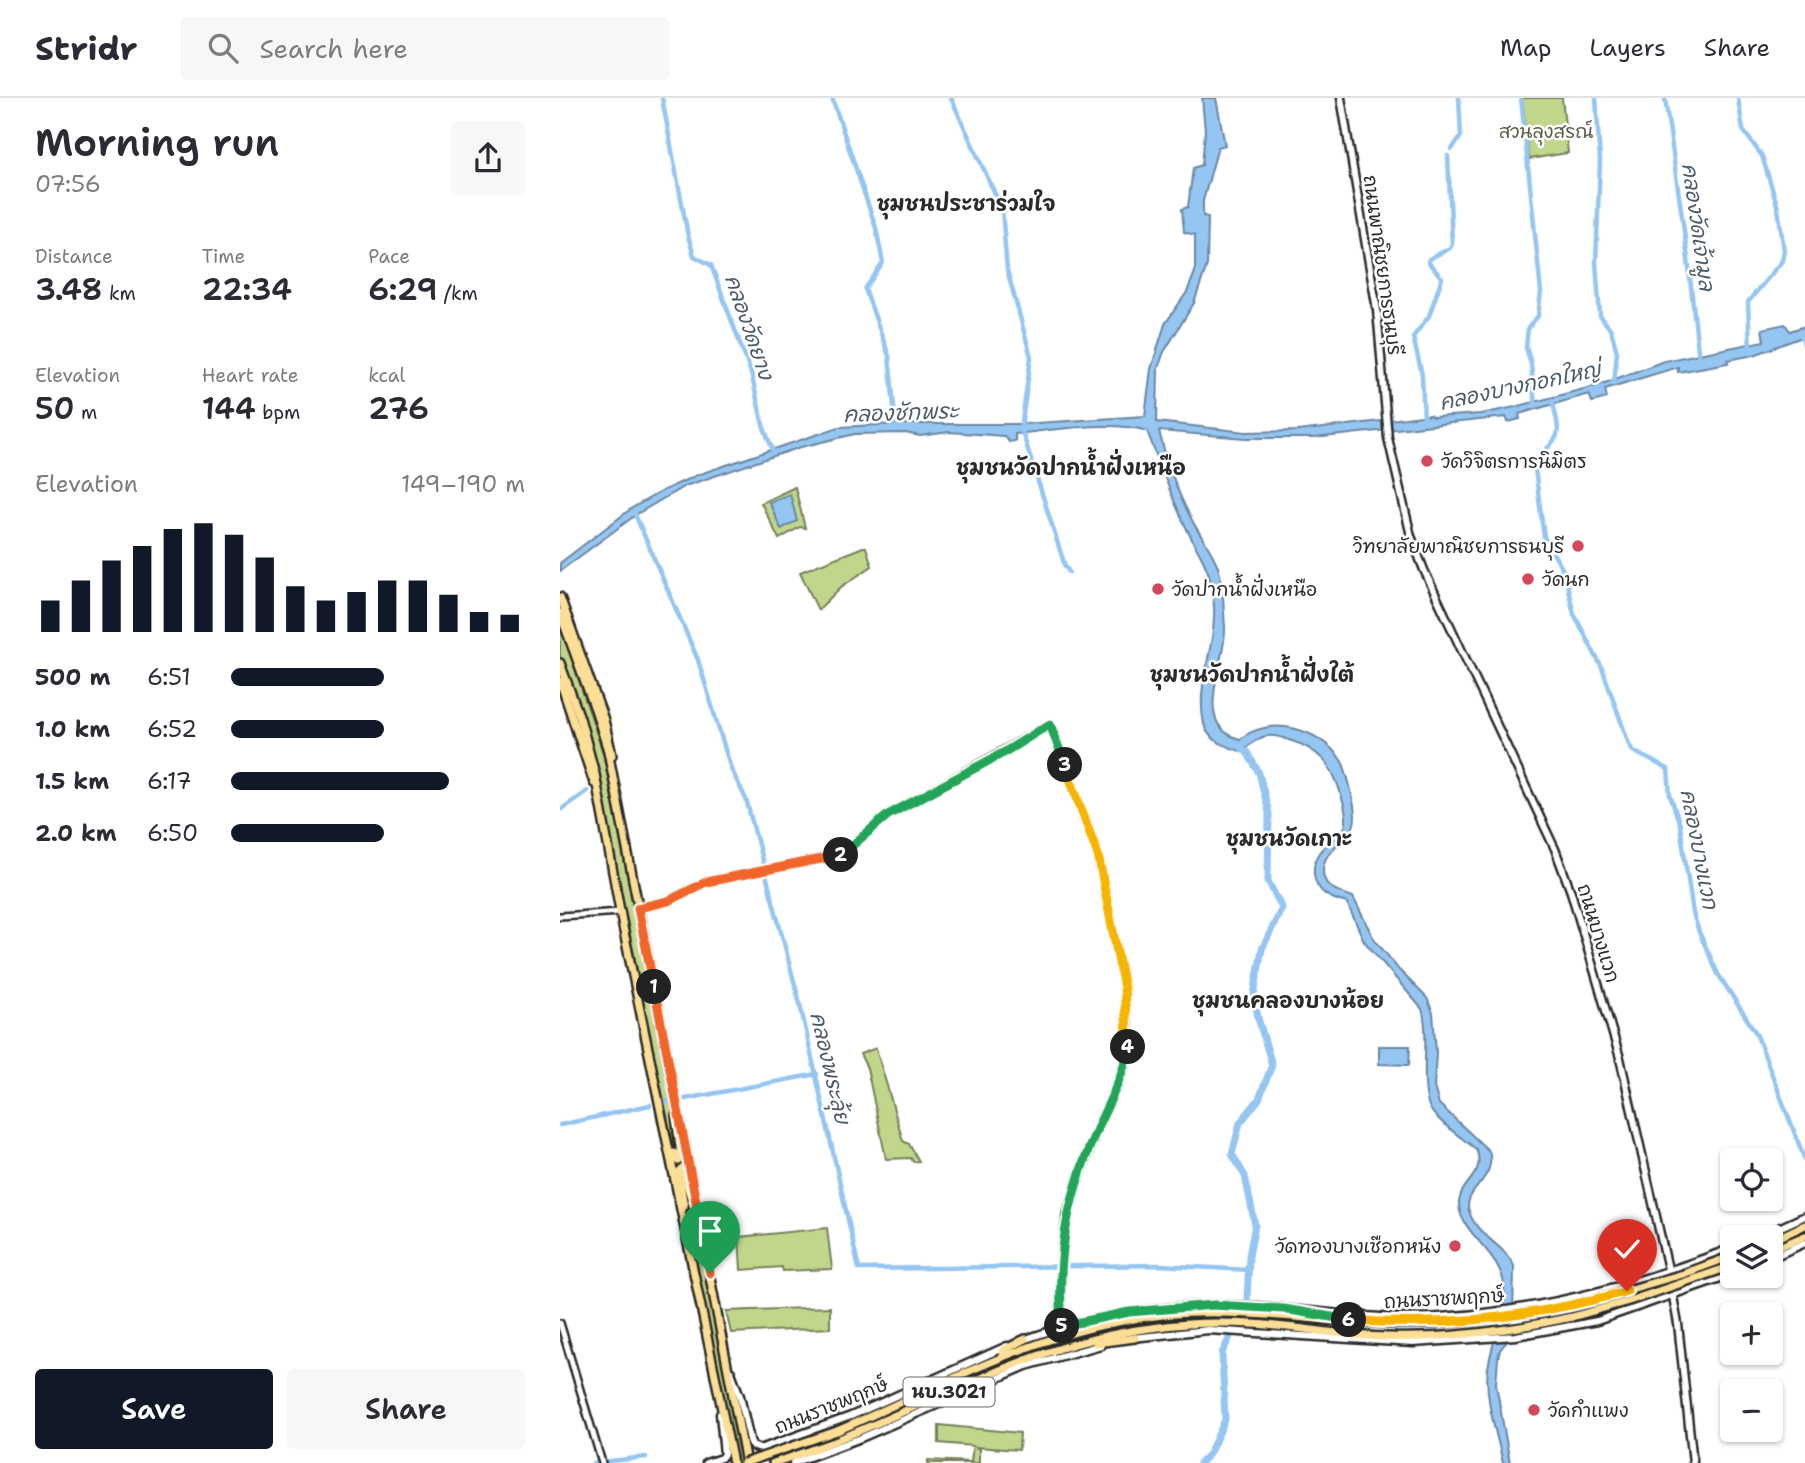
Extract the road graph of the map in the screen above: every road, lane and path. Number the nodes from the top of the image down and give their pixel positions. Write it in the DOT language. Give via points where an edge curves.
graph roads {
  1 [pos="1341,98"];
  2 [pos="1388,438"];
  3 [pos="560,597"];
  4 [pos="560,613"];
  5 [pos="560,663"];
  6 [pos="560,681"];
  7 [pos="612,773"];
  8 [pos="597,790"];
  9 [pos="638,908"];
  10 [pos="621,912"];
  11 [pos="560,916"];
  12 [pos="678,1104"];
  13 [pos="661,1112"];
  14 [pos="699,1216"];
  15 [pos="1805,1216"];
  16 [pos="683,1221"];
  17 [pos="1805,1225"];
  18 [pos="1783,1226"];
  19 [pos="1783,1235"];
  20 [pos="1805,1236"];
  21 [pos="1805,1243"];
  22 [pos="1783,1245"];
  23 [pos="1720,1253"];
  24 [pos="1783,1253"];
  25 [pos="1720,1260"];
  26 [pos="1690,1265"];
  27 [pos="1720,1270"];
  28 [pos="1669,1272"];
  29 [pos="1720,1279"];
  30 [pos="1628,1283"];
  31 [pos="1698,1287"];
  32 [pos="1674,1295"];
  33 [pos="1634,1308"];
  34 [pos="1233,1309"];
  35 [pos="1256,1309"];
  36 [pos="1312,1312"];
  37 [pos="1515,1313"];
  38 [pos="1491,1316"];
  39 [pos="1343,1320"];
  40 [pos="560,1322"];
  41 [pos="1062,1327"];
  42 [pos="1229,1327"];
  43 [pos="1250,1327"];
  44 [pos="1516,1332"];
  45 [pos="1344,1333"];
  46 [pos="1309,1336"];
  47 [pos="1483,1336"];
  48 [pos="1135,1338"];
  49 [pos="1025,1339"];
  50 [pos="1061,1347"];
  51 [pos="974,1366"];
  52 [pos="729,1370"];
  53 [pos="719,1400"];
  54 [pos="838,1435"];
  55 [pos="800,1436"];
  56 [pos="602,1462"];
  57 [pos="706,1463"];
  58 [pos="733,1463"];
  59 [pos="745,1463"];
  60 [pos="765,1463"];
  61 [pos="773,1463"];
  62 [pos="791,1463"];
  63 [pos="1693,1463"];
  1 -- 2 [label="main road, ถนนพาณิชยการธนบุรี" via="1377,310"];
  2 -- 28 [label="main road, ถนนบางแวก" via="1424,570 1571,891 1620,1058"];
  3 -- 7 [label="main road" via="604,720"];
  4 -- 7 [label="main road" via="602,730"];
  5 -- 8 [label="main road" via="586,736"];
  6 -- 8 [label="main road"];
  7 -- 9 [label="main road"];
  8 -- 10 [label="main road"];
  9 -- 12 [label="main road"];
  9 -- 41 [label="street" via="668,901 706,882 844,854 888,815 1050,724 1098,853 1128,1027 1123,1072 1066,1214 1060,1274"];
  10 -- 11 [label="street"];
  10 -- 13 [label="main road"];
  12 -- 13 [label="main road" via="678,1161"];
  12 -- 14 [label="main road"];
  13 -- 16 [label="main road"];
  14 -- 16 [label="main road" via="693,1209 684,1170 680,1170"];
  14 -- 52 [label="main road"];
  15 -- 18 [label="main road"];
  16 -- 53 [label="main road"];
  17 -- 19 [label="main road"];
  20 -- 22 [label="main road"];
  21 -- 24 [label="main road"];
  23 -- 26 [label="main road, ถนนราชพฤกษ์ / นบ.3021"];
  25 -- 37 [label="main road, ถนนราชพฤกษ์ / นบ.3021, bridge" via="1572,1306"];
  26 -- 28 [label="main road, ถนนราชพฤกษ์ / นบ.3021"];
  26 -- 31 [label="main road" via="1686,1279"];
  27 -- 44 [label="main road, ถนนราชพฤกษ์ / นบ.3021, bridge"];
  28 -- 30 [label="main road, ถนนราชพฤกษ์ / นบ.3021"];
  28 -- 32 [label="main road, ถนนบางแวก"];
  29 -- 31 [label="main road, ถนนราชพฤกษ์ / นบ.3021"];
  30 -- 33 [label="main road" via="1653,1282 1657,1290 1654,1297"];
  30 -- 37 [label="main road, ถนนราชพฤกษ์ / นบ.3021"];
  31 -- 32 [label="main road, ถนนราชพฤกษ์ / นบ.3021"];
  32 -- 33 [label="main road, ถนนราชพฤกษ์ / นบ.3021"];
  32 -- 63 [label="main road, ถนนบางแวก"];
  33 -- 44 [label="main road, ถนนราชพฤกษ์ / นบ.3021" via="1570,1327"];
  34 -- 35 [label="main road, ถนนราชพฤกษ์ / นบ.3021"];
  34 -- 41 [label="main road, ถนนราชพฤกษ์ / นบ.3021" via="1129,1312"];
  34 -- 51 [label="main road, ถนนราชพฤกษ์ / นบ.3021" via="1114,1322"];
  35 -- 36 [label="main road, ถนนราชพฤกษ์ / นบ.3021"];
  35 -- 39 [label="main road, ถนนราชพฤกษ์ / นบ.3021"];
  36 -- 38 [label="main road, ถนนราชพฤกษ์ / นบ.3021" via="1396,1318"];
  36 -- 39 [label="main road"];
  37 -- 38 [label="main road, ถนนราชพฤกษ์ / นบ.3021"];
  38 -- 39 [label="main road, ถนนราชพฤกษ์ / นบ.3021" via="1415,1324"];
  40 -- 56 [label="street"];
  41 -- 49 [label="main road, ถนนราชพฤกษ์ / นบ.3021"];
  42 -- 43 [label="main road, ถนนราชพฤกษ์ / นบ.3021"];
  42 -- 48 [label="main road, ถนนราชพฤกษ์ / นบ.3021"];
  42 -- 50 [label="main road, ถนนราชพฤกษ์ / นบ.3021" via="1149,1328"];
  43 -- 45 [label="main road, ถนนราชพฤกษ์ / นบ.3021"];
  43 -- 46 [label="main road, ถนนราชพฤกษ์ / นบ.3021"];
  44 -- 47 [label="main road, ถนนราชพฤกษ์ / นบ.3021"];
  45 -- 46 [label="main road"];
  45 -- 47 [label="main road, ถนนราชพฤกษ์ / นบ.3021"];
  46 -- 47 [label="main road, ถนนราชพฤกษ์ / นบ.3021" via="1413,1343"];
  48 -- 50 [label="main road"];
  48 -- 62 [label="main road, ถนนราชพฤกษ์ / นบ.3021" via="1026,1366 862,1438"];
  49 -- 51 [label="main road"];
  49 -- 55 [label="main road, ถนนราชพฤกษ์ / นบ.3021"];
  50 -- 54 [label="main road, ถนนราชพฤกษ์ / นบ.3021"];
  51 -- 54 [label="main road, ถนนราชพฤกษ์ / นบ.3021"];
  52 -- 55 [label="main road, ถนนราชพฤกษ์ / นบ.3021" via="752,1446 760,1449"];
  52 -- 59 [label="main road"];
  53 -- 57 [label="main road" via="724,1454"];
  53 -- 58 [label="main road"];
  54 -- 59 [label="main road, ถนนราชพฤกษ์ / นบ.3021, bridge"];
  54 -- 61 [label="main road, ถนนราชพฤกษ์ / นบ.3021"];
  55 -- 60 [label="main road" via="768,1451"];
}
